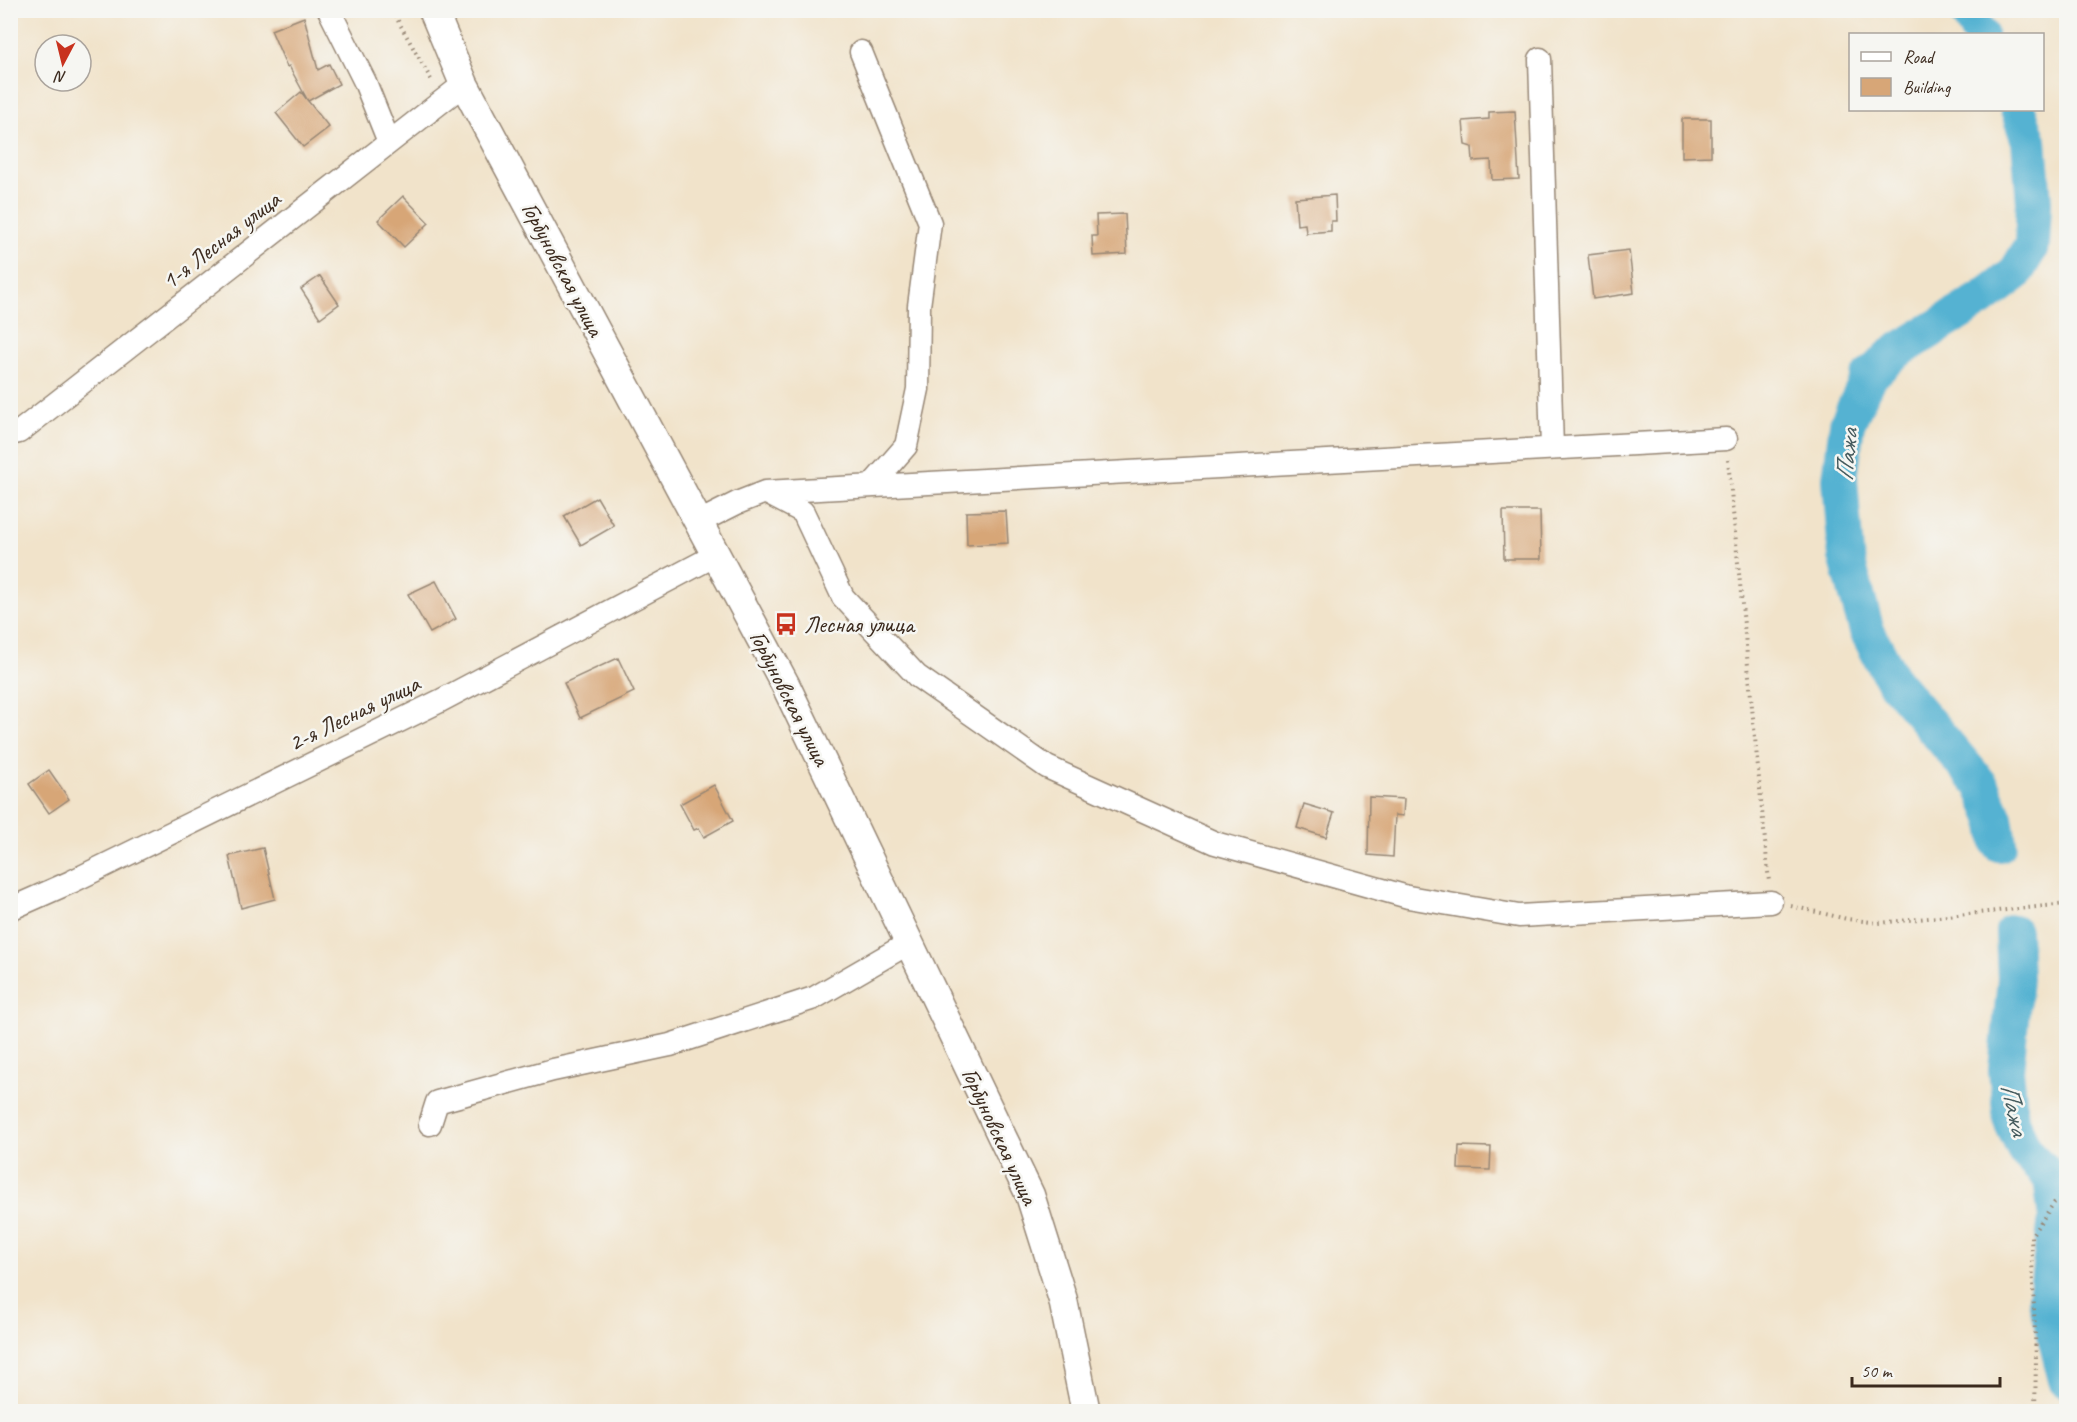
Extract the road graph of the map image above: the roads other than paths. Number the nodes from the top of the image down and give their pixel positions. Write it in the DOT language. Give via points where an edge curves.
graph roads {
  1 [pos="329,10"];
  2 [pos="433,10"];
  3 [pos="861,52"];
  4 [pos="1540,59"];
  5 [pos="453,92"];
  6 [pos="389,142"];
  7 [pos="10,434"];
  8 [pos="1726,439"];
  9 [pos="1552,448"];
  10 [pos="871,486"];
  11 [pos="765,492"];
  12 [pos="699,522"];
  13 [pos="716,555"];
  14 [pos="1771,902"];
  15 [pos="10,909"];
  16 [pos="909,943"];
  17 [pos="430,1124"];
  18 [pos="1086,1412"];
  1 -- 6 [label="street"];
  2 -- 5 [label="main road, Горбуновская улица"];
  3 -- 10 [label="street" via="930,223 919,306 918,389 906,446"];
  4 -- 9 [label="street"];
  5 -- 6 [label="street, 1-я Лесная улица"];
  5 -- 12 [label="main road, Горбуновская улица"];
  6 -- 7 [label="street, 1-я Лесная улица" via="19,432"];
  8 -- 9 [label="street"];
  9 -- 10 [label="street"];
  10 -- 11 [label="street"];
  11 -- 12 [label="street"];
  11 -- 14 [label="street" via="803,512 843,597 917,676 1047,767 1215,843 1408,897 1519,916"];
  12 -- 13 [label="main road, Горбуновская улица"];
  13 -- 15 [label="street, 2-я Лесная улица" via="440,701"];
  13 -- 16 [label="main road, Горбуновская улица" via="785,684"];
  16 -- 17 [label="street" via="814,998 670,1045 553,1070 437,1102"];
  16 -- 18 [label="main road, Горбуновская улица" via="1030,1195 1064,1300"];
}
